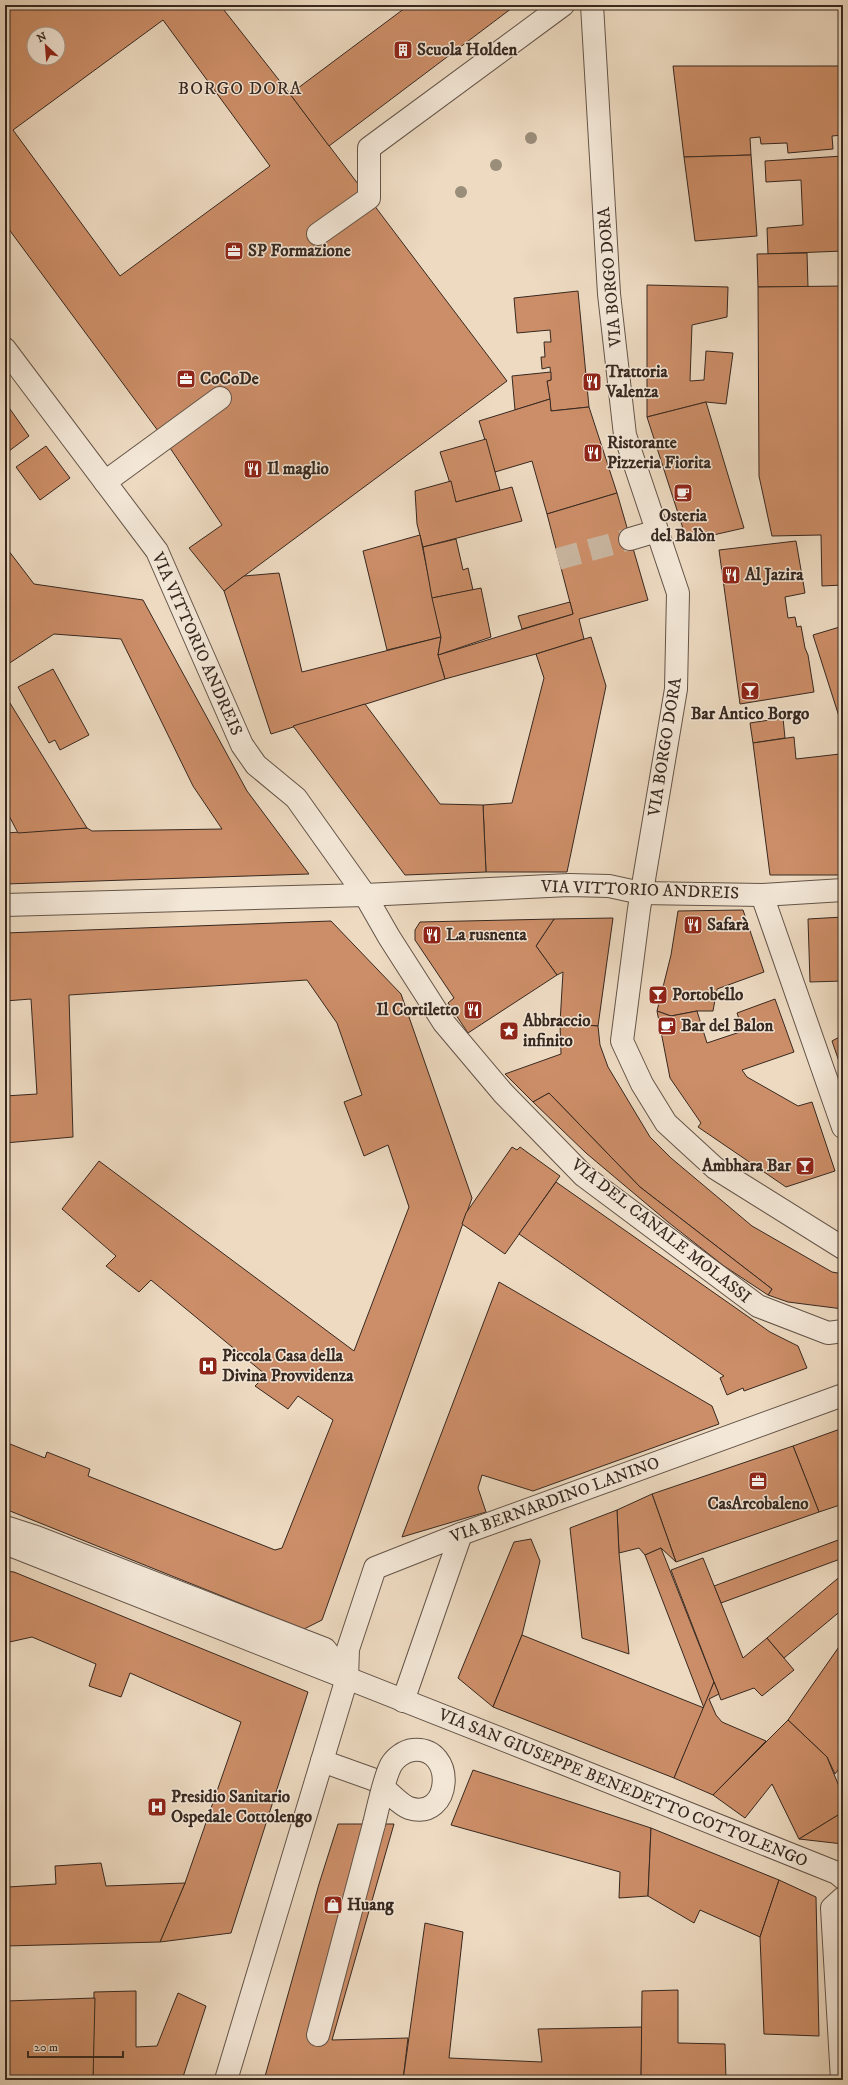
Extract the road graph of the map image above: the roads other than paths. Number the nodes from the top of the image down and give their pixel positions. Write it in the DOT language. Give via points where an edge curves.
graph roads {
  1 [pos="564,5"];
  2 [pos="592,5"];
  3 [pos="318,234"];
  4 [pos="5,349"];
  5 [pos="220,398"];
  6 [pos="105,482"];
  7 [pos="657,531"];
  8 [pos="630,539"];
  9 [pos="843,890"];
  10 [pos="641,893"];
  11 [pos="365,894"];
  12 [pos="762,895"];
  13 [pos="5,905"];
  14 [pos="843,1127"];
  15 [pos="843,1248"];
  16 [pos="843,1331"];
  17 [pos="843,1395"];
  18 [pos="461,1534"];
  19 [pos="6,1540"];
  20 [pos="347,1678"];
  21 [pos="403,1700"];
  22 [pos="322,1761"];
  23 [pos="843,1878"];
  24 [pos="843,1898"];
  25 [pos="318,2035"];
  26 [pos="226,2080"];
  27 [pos="842,2080"];
  1 -- 3 [label="street" via="369,148 368,198"];
  2 -- 7 [label="street, VIA BORGO DORA" via="609,294 625,435"];
  4 -- 6 [label="street, VIA VITTORIO ANDREIS"];
  5 -- 6 [label="street"];
  6 -- 11 [label="street, VIA VITTORIO ANDREIS" via="157,551 242,745 256,765 296,798"];
  7 -- 8 [label="street"];
  7 -- 10 [label="street, VIA BORGO DORA" via="678,593 676,689"];
  9 -- 12 [label="street, VIA VITTORIO ANDREIS"];
  10 -- 11 [label="street, VIA VITTORIO ANDREIS" via="609,886 569,886"];
  10 -- 12 [label="street, VIA VITTORIO ANDREIS"];
  10 -- 15 [label="street, VIA BORGO DORA" via="622,1041 642,1084 666,1123 716,1168"];
  11 -- 13 [label="street, VIA VITTORIO ANDREIS"];
  11 -- 16 [label="street, VIA DEL CANALE MOLASSI" via="444,1023 503,1093 584,1176 758,1306 828,1333"];
  12 -- 14 [label="street"];
  17 -- 18 [label="street, VIA BERNARDINO LANINO"];
  18 -- 20 [label="street, VIA BERNARDINO LANINO" via="375,1568 348,1649"];
  18 -- 21 [label="street"];
  19 -- 20 [label="street, VIA SAN GIUSEPPE BENEDETTO COTTOLENGO"];
  20 -- 21 [label="street, VIA SAN GIUSEPPE BENEDETTO COTTOLENGO"];
  20 -- 22 [label="street, VIA BERNARDINO LANINO"];
  21 -- 23 [label="street, VIA SAN GIUSEPPE BENEDETTO COTTOLENGO" via="837,1873"];
  22 -- 25 [label="street, bridge" via="375,1780 387,1791 407,1807 432,1807 440,1797 444,1785 444,1772 436,1758 422,1749 409,1751 398,1757 391,1765 374,1824"];
  22 -- 26 [label="street, VIA BERNARDINO LANINO"];
  24 -- 27 [label="street" via="832,1908"];
}
